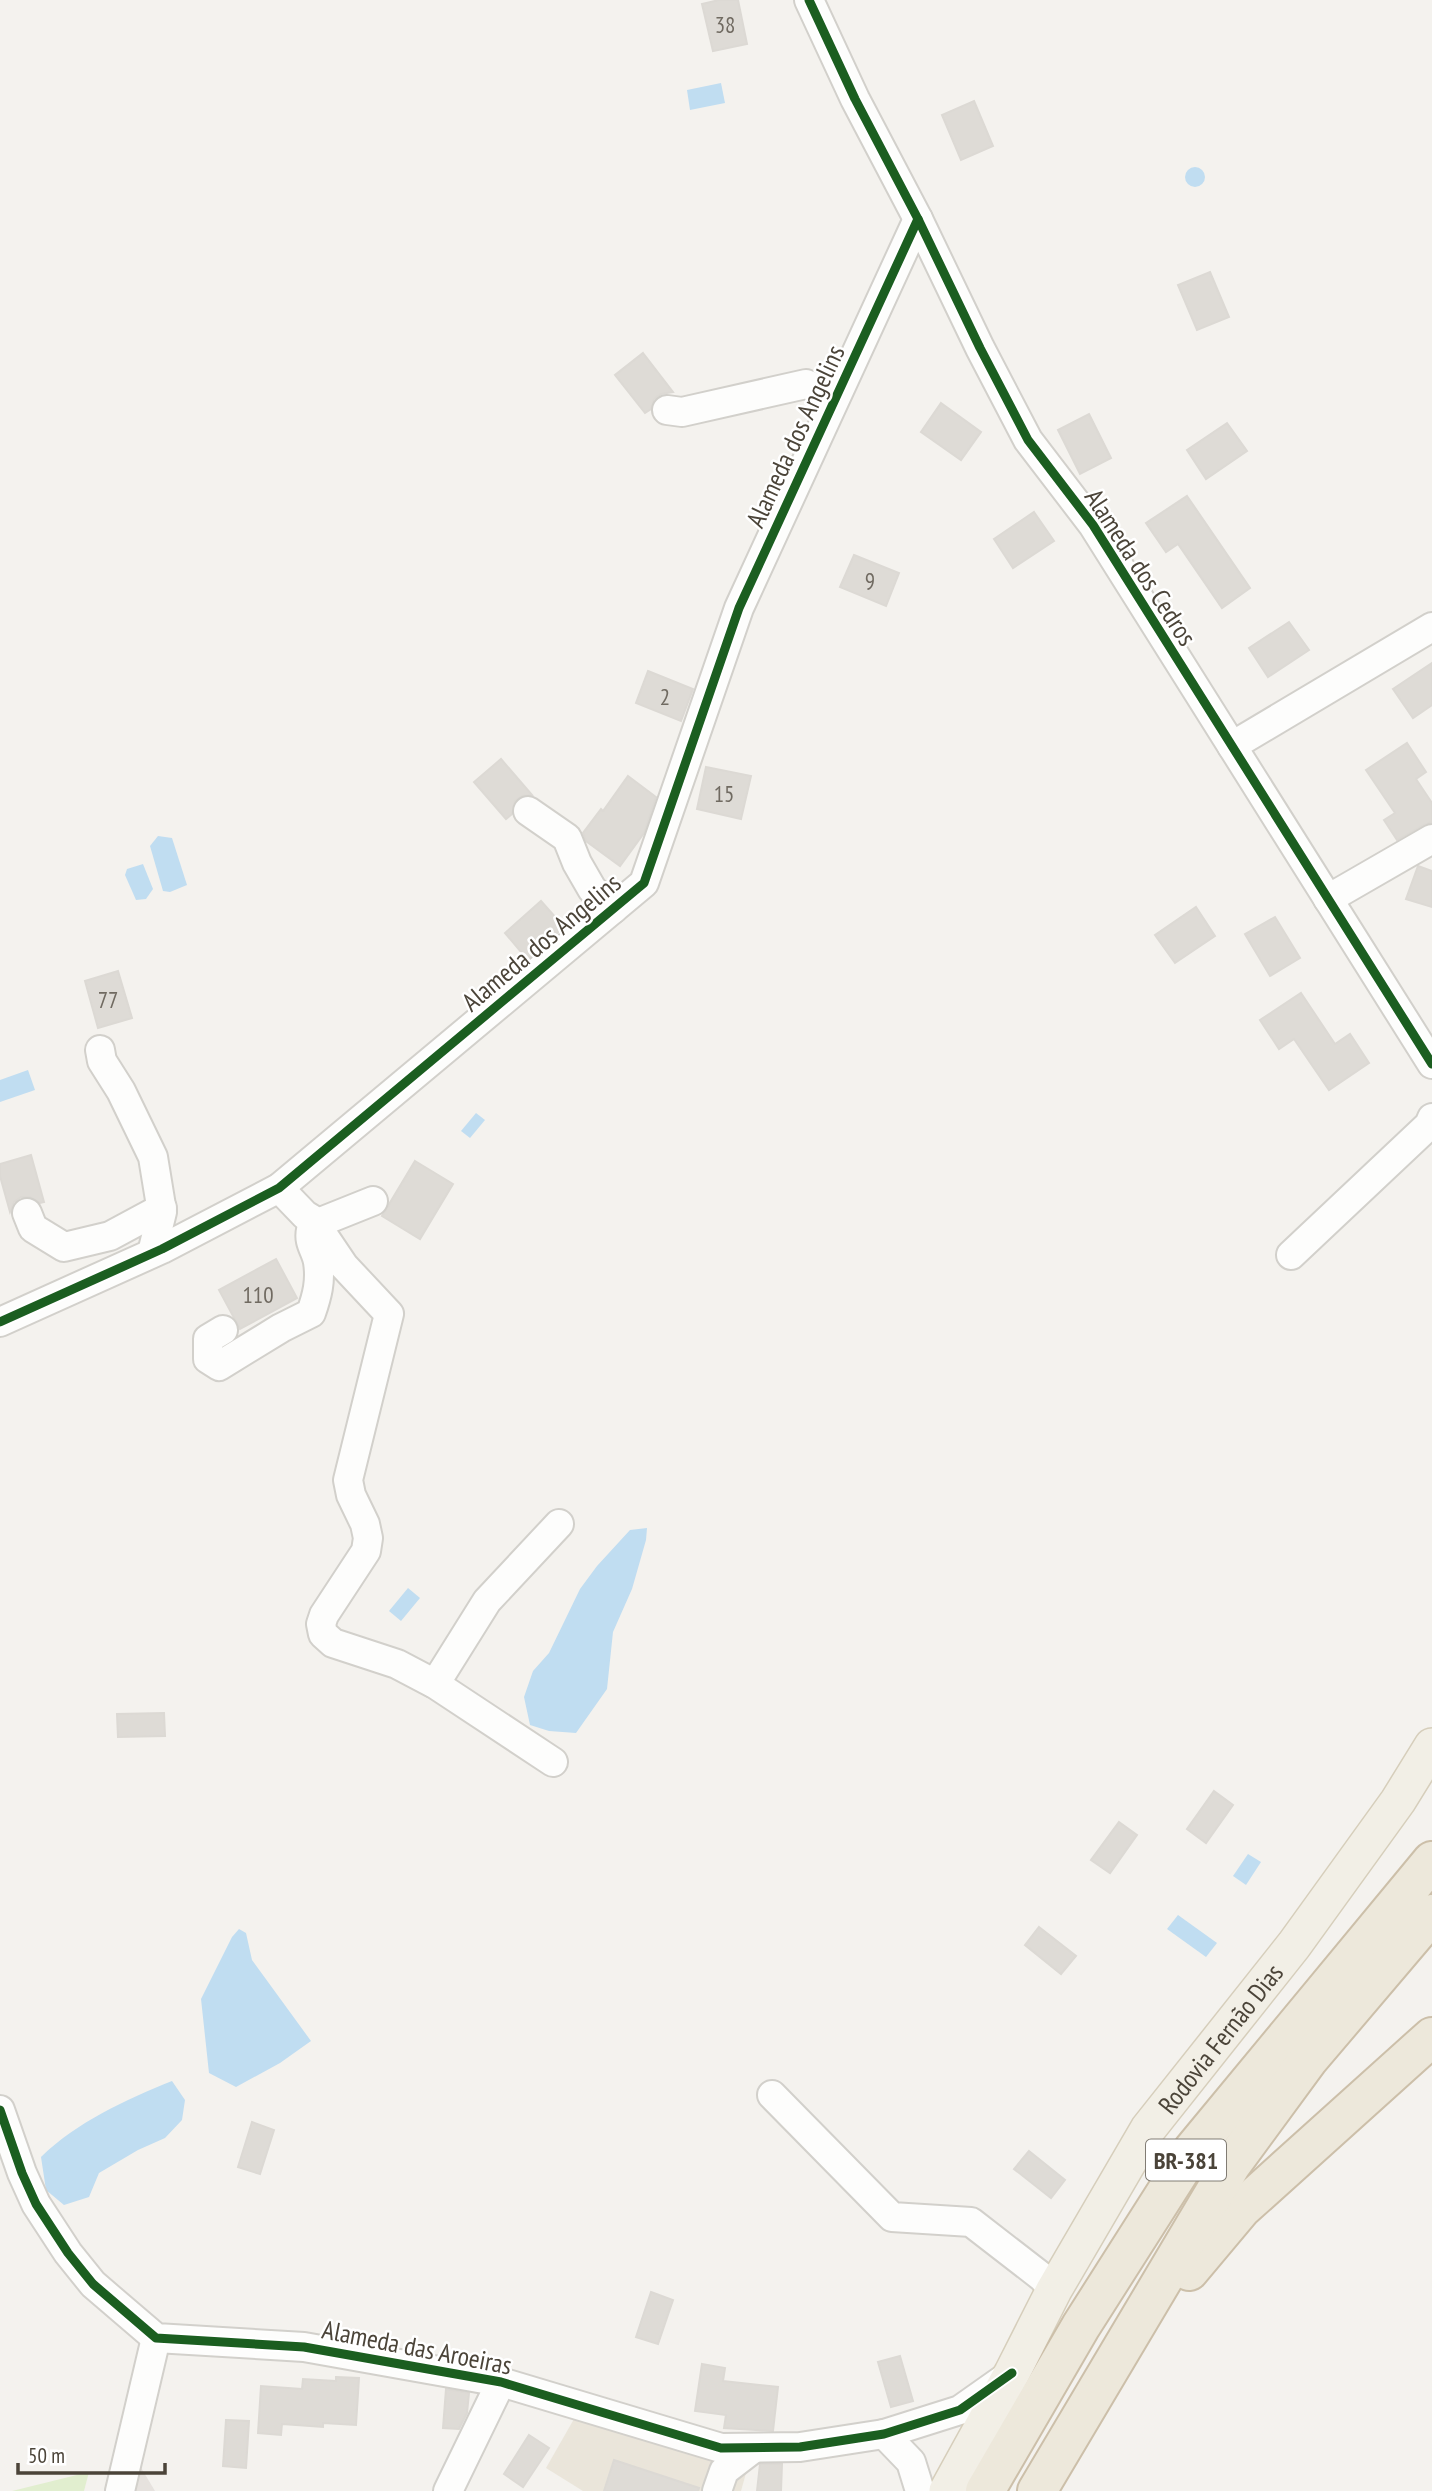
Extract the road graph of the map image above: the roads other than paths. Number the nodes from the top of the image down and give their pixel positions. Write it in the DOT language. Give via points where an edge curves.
graph roads {
  1 [pos="809,0"];
  2 [pos="918,219"];
  3 [pos="836,396"];
  4 [pos="667,410"];
  5 [pos="1432,627"];
  6 [pos="1232,747"];
  7 [pos="528,811"];
  8 [pos="1432,839"];
  9 [pos="1328,899"];
  10 [pos="613,909"];
  11 [pos="100,1050"];
  12 [pos="1432,1064"];
  13 [pos="1432,1118"];
  14 [pos="279,1188"];
  15 [pos="373,1201"];
  16 [pos="162,1208"];
  17 [pos="27,1213"];
  18 [pos="313,1220"];
  19 [pos="152,1253"];
  20 [pos="1292,1255"];
  21 [pos="0,1322"];
  22 [pos="223,1330"];
  23 [pos="559,1524"];
  24 [pos="435,1684"];
  25 [pos="1432,1746"];
  26 [pos="553,1762"];
  27 [pos="1432,1861"];
  28 [pos="1432,1914"];
  29 [pos="1432,2037"];
  30 [pos="772,2095"];
  31 [pos="3,2128"];
  32 [pos="1054,2290"];
  33 [pos="156,2338"];
  34 [pos="1118,2356"];
  35 [pos="1012,2373"];
  36 [pos="501,2382"];
  37 [pos="884,2434"];
  38 [pos="754,2448"];
  39 [pos="120,2491"];
  40 [pos="449,2491"];
  41 [pos="717,2491"];
  42 [pos="920,2491"];
  43 [pos="947,2491"];
  44 [pos="985,2491"];
  45 [pos="1037,2491"];
  1 -- 2 [label="street, Alameda dos Cedros"];
  2 -- 3 [label="street, Alameda dos Angelins"];
  2 -- 6 [label="street, Alameda dos Cedros" via="1028,440 1093,526"];
  3 -- 4 [label="street" via="806,384 682,412"];
  3 -- 10 [label="street, Alameda dos Angelins" via="739,608 644,883"];
  5 -- 6 [label="street"];
  6 -- 9 [label="street, Alameda dos Cedros"];
  7 -- 10 [label="street" via="567,838 592,889"];
  8 -- 9 [label="street"];
  9 -- 12 [label="street, Alameda dos Cedros"];
  10 -- 14 [label="street, Alameda dos Angelins"];
  11 -- 16 [label="street" via="153,1157"];
  13 -- 20 [label="street" via="1387,1167"];
  14 -- 18 [label="street"];
  14 -- 19 [label="street, Alameda dos Angelins"];
  15 -- 18 [label="street" via="318,1223"];
  16 -- 17 [label="street" via="110,1236 64,1247 33,1227"];
  16 -- 19 [label="street"];
  18 -- 22 [label="street" via="309,1238 318,1260 319,1289 311,1313 219,1366 208,1359 208,1339"];
  18 -- 24 [label="street" via="344,1266 389,1314 348,1480 365,1524 366,1551 324,1615 323,1634 333,1643 397,1664"];
  19 -- 21 [label="street, Alameda dos Angelins"];
  23 -- 24 [label="street" via="487,1601"];
  24 -- 26 [label="street"];
  25 -- 32 [label="main road, Rodovia Fernão Dias / BR-381" via="1294,1945 1148,2129"];
  27 -- 44 [label="highway, Rodovia Fernão Dias / BR-381" via="1193,2150 1081,2326"];
  28 -- 34 [label="highway, BR-381" via="1308,2060 1231,2165"];
  29 -- 34 [label="highway" via="1241,2209"];
  30 -- 32 [label="street" via="892,2217 971,2222"];
  31 -- 33 [label="street" via="36,2204 68,2253 93,2284"];
  32 -- 35 [label="main road, Rodovia Fernão Dias / BR-381"];
  33 -- 36 [label="street, Alameda das Aroeiras" via="304,2347"];
  33 -- 39 [label="street"];
  34 -- 45 [label="highway, BR-381"];
  35 -- 37 [label="street, Alameda das Aroeiras" via="960,2410"];
  35 -- 43 [label="main road, Rodovia Fernão Dias / BR-381"];
  36 -- 38 [label="street, Alameda das Aroeiras" via="721,2448"];
  36 -- 40 [label="street"];
  37 -- 38 [label="street, Alameda das Aroeiras" via="800,2447"];
  37 -- 42 [label="street" via="911,2462"];
  38 -- 41 [label="street" via="724,2471"];
}
